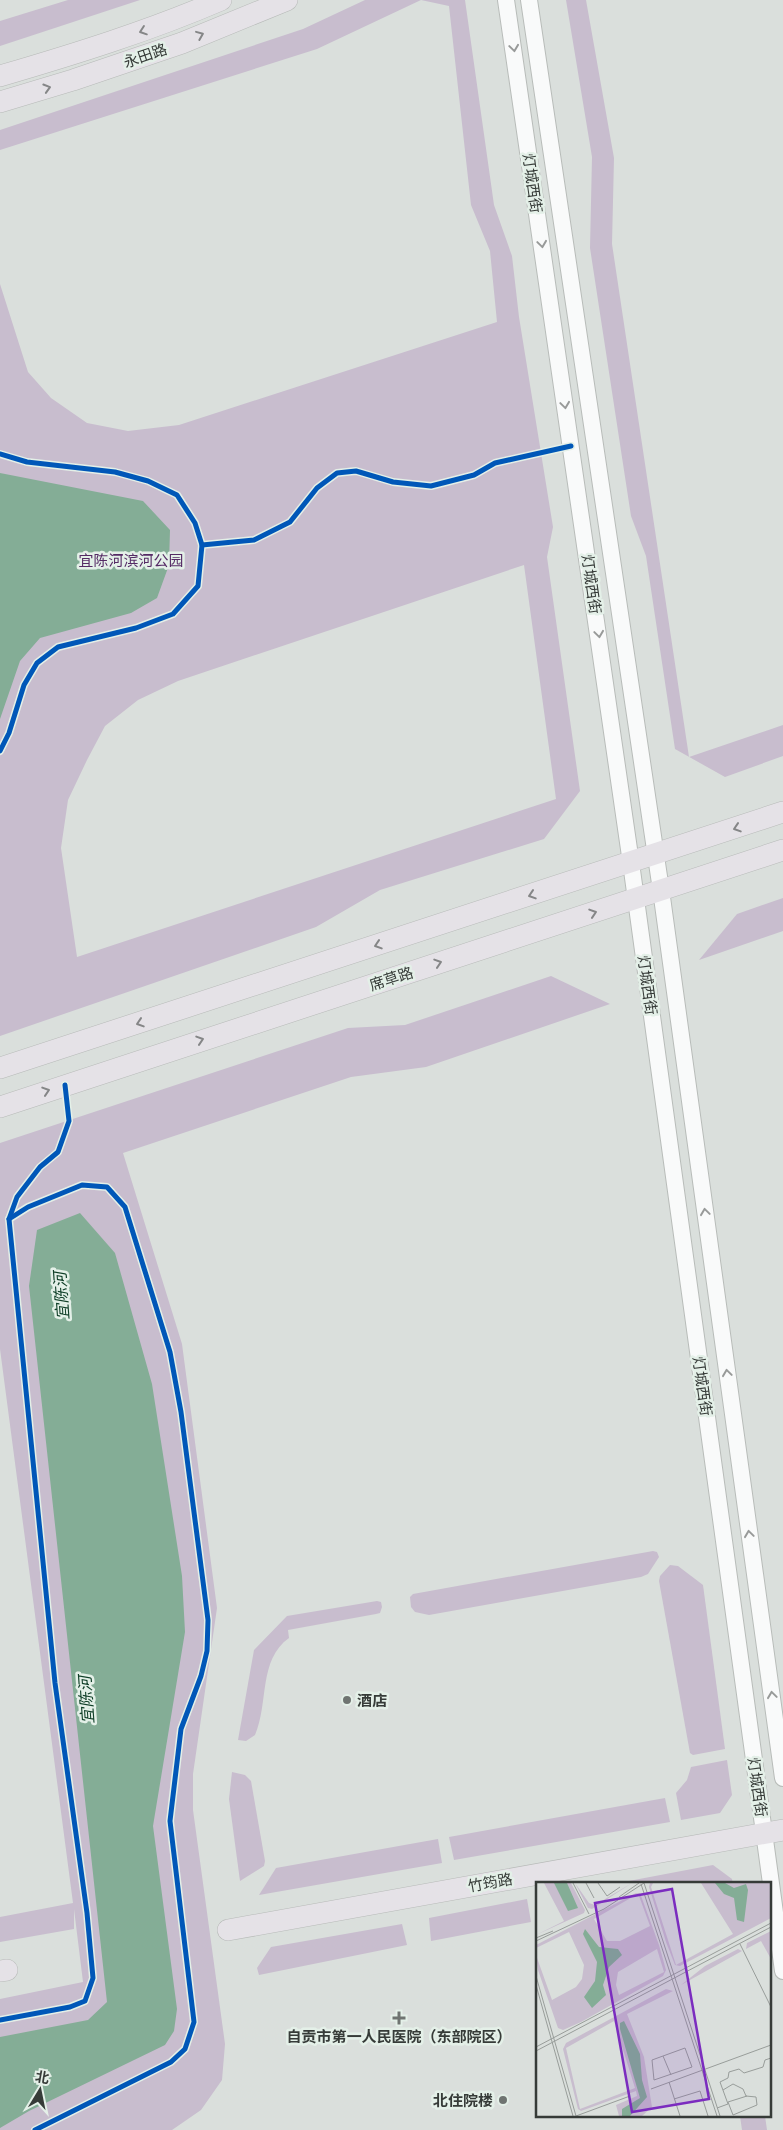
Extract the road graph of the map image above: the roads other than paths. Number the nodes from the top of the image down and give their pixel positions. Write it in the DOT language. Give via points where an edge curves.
graph roads {
  1 [pos="221,0"];
  2 [pos="287,0"];
  3 [pos="505,0"];
  4 [pos="529,0"];
  5 [pos="0,76"];
  6 [pos="0,102"];
  7 [pos="783,812"];
  8 [pos="783,850"];
  9 [pos="655,855"];
  10 [pos="631,863"];
  11 [pos="660,890"];
  12 [pos="636,899"];
  13 [pos="0,1068"];
  14 [pos="0,1107"];
  15 [pos="783,1778"];
  16 [pos="774,1831"];
  17 [pos="228,1930"];
  18 [pos="783,1971"];
  1 -- 5 [label="main road, 永田路, one-way" via="64,58"];
  6 -- 2 [label="main road, 永田路, one-way" via="182,43"];
  3 -- 10 [label="street, 灯城西街, one-way"];
  4 -- 9 [label="street, 灯城西街"];
  7 -- 9 [label="main road, one-way"];
  8 -- 11 [label="main road, 席草路"];
  9 -- 10 [label="main road"];
  9 -- 11 [label="street, 灯城西街"];
  10 -- 12 [label="street, 灯城西街"];
  10 -- 13 [label="main road, one-way"];
  11 -- 12 [label="main road, 席草路"];
  15 -- 11 [label="street, 灯城西街, one-way"];
  14 -- 12 [label="main road, 席草路, one-way"];
  12 -- 16 [label="street, 灯城西街"];
  16 -- 17 [label="main road, 竹筠路"];
  16 -- 18 [label="street, 灯城西街"];
}
